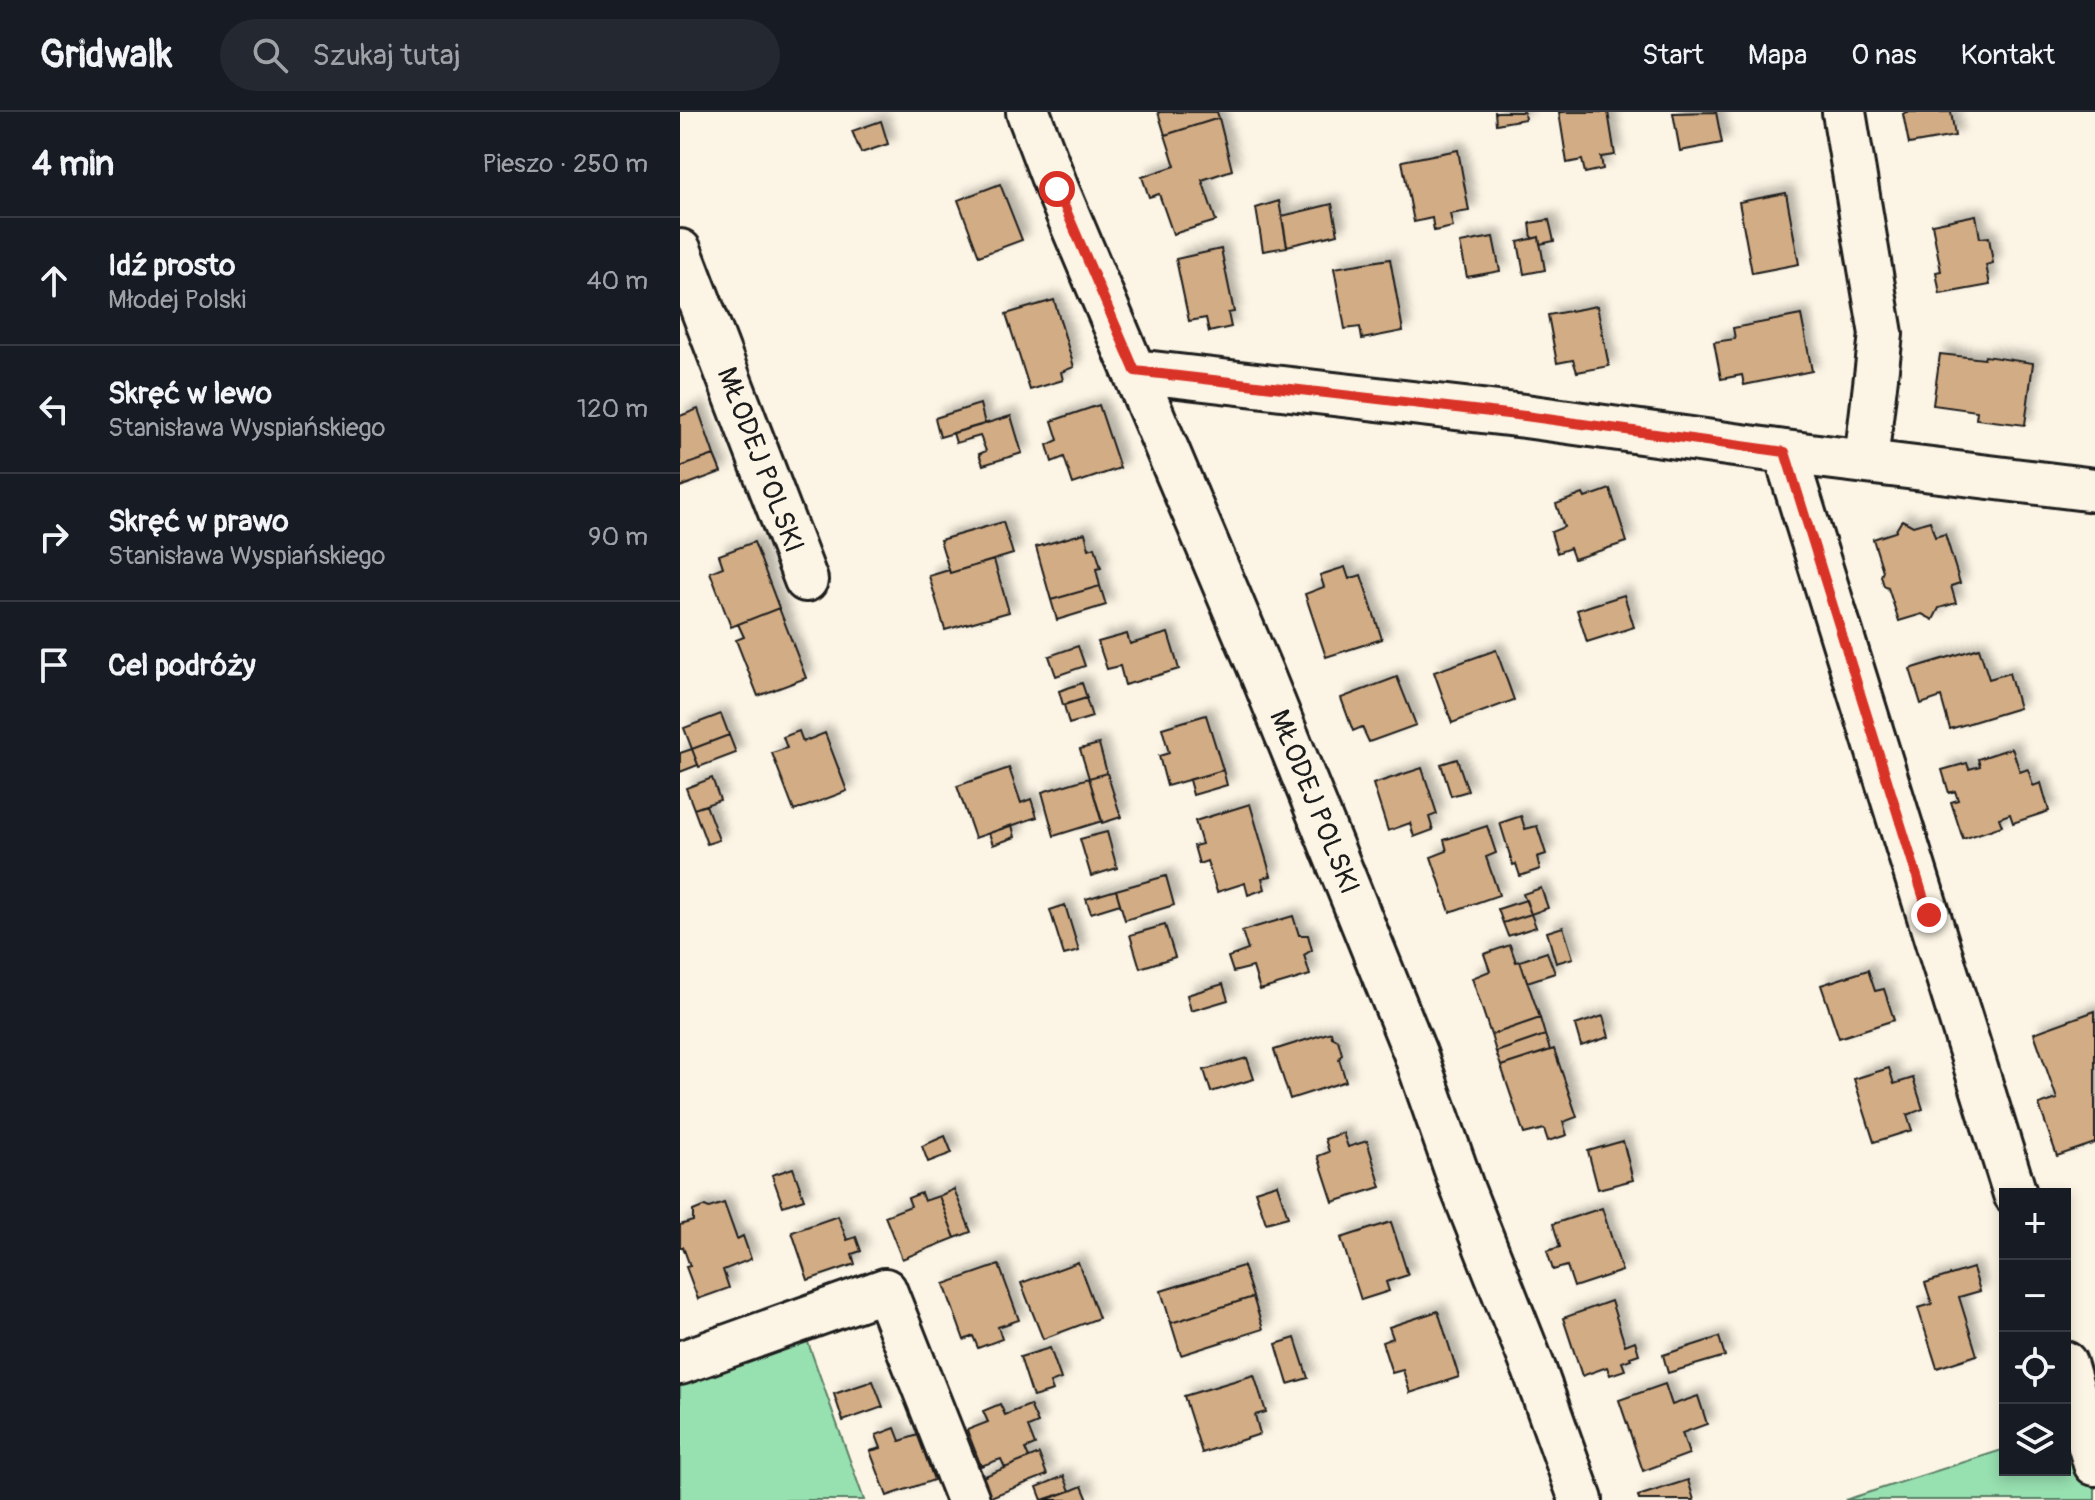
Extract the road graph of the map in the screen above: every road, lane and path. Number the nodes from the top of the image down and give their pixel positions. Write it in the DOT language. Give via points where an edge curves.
graph roads {
  1 [pos="1028,112"];
  2 [pos="1844,112"];
  3 [pos="680,251"];
  4 [pos="1135,371"];
  5 [pos="1785,452"];
  6 [pos="1866,461"];
  7 [pos="2095,490"];
  8 [pos="806,580"];
  9 [pos="2013,1188"];
  10 [pos="680,1363"];
  11 [pos="2071,1383"];
  12 [pos="2095,1464"];
  13 [pos="968,1500"];
  14 [pos="1581,1500"];
  1 -- 4 [label="street, MŁODEJ POLSKI"];
  2 -- 6 [label="street" via="1881,334"];
  3 -- 8 [label="street, MŁODEJ POLSKI"];
  4 -- 5 [label="street"];
  4 -- 14 [label="street, MŁODEJ POLSKI" via="1415,1053"];
  5 -- 6 [label="street"];
  5 -- 9 [label="street"];
  6 -- 7 [label="street"];
  10 -- 13 [label="street" via="885,1290"];
  11 -- 12 [label="street"];
}
